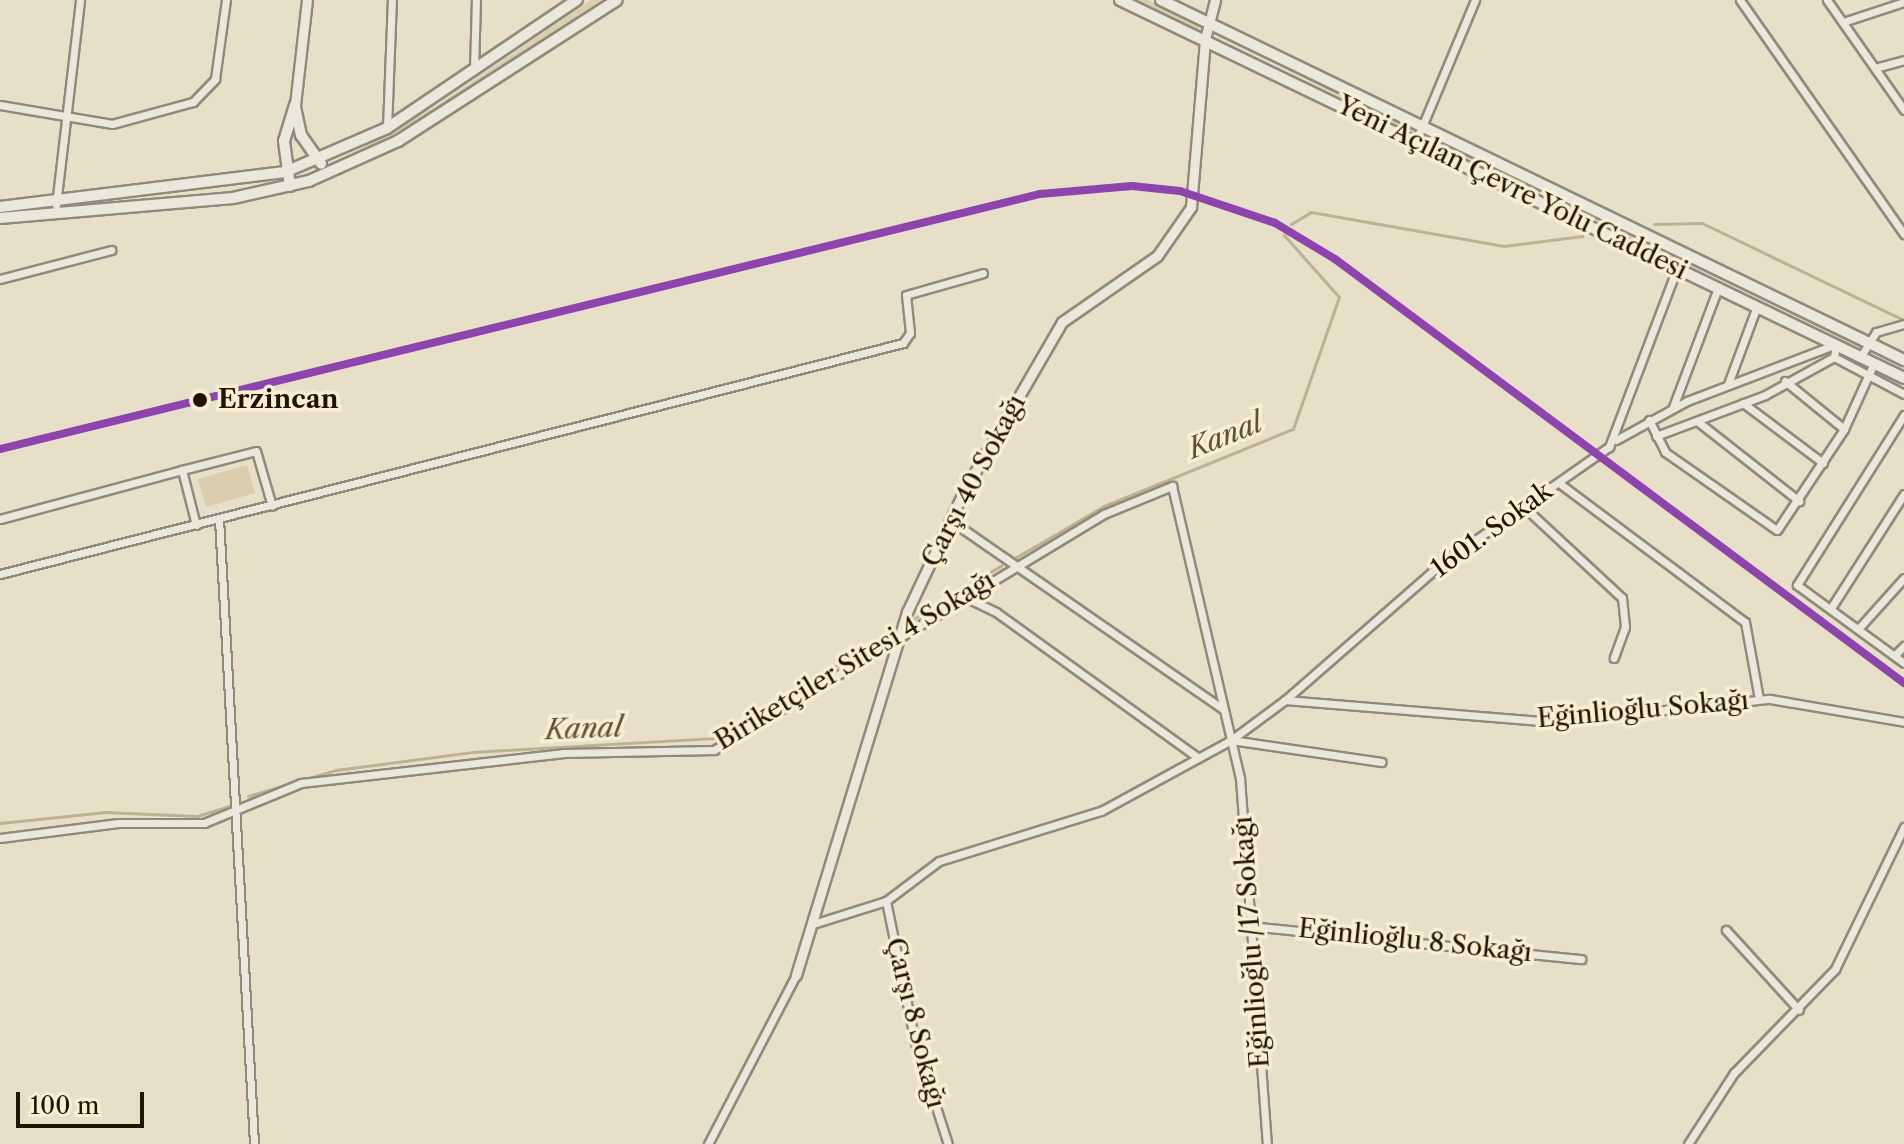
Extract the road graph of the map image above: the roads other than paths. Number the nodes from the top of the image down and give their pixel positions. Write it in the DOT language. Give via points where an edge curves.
graph roads {
  1 [pos="80,0"];
  2 [pos="226,0"];
  3 [pos="307,0"];
  4 [pos="392,0"];
  5 [pos="476,0"];
  6 [pos="557,0"];
  7 [pos="577,0"];
  8 [pos="617,0"];
  9 [pos="1120,0"];
  10 [pos="1161,0"];
  11 [pos="1215,0"];
  12 [pos="1475,0"];
  13 [pos="1740,0"];
  14 [pos="1827,0"];
  15 [pos="1904,2"];
  16 [pos="556,14"];
  17 [pos="1207,22"];
  18 [pos="1843,22"];
  19 [pos="1205,39"];
  20 [pos="1904,60"];
  21 [pos="1875,68"];
  22 [pos="474,73"];
  23 [pos="0,105"];
  24 [pos="295,105"];
  25 [pos="1904,110"];
  26 [pos="61,120"];
  27 [pos="1422,126"];
  28 [pos="387,128"];
  29 [pos="1416,141"];
  30 [pos="319,159"];
  31 [pos="285,172"];
  32 [pos="324,175"];
  33 [pos="290,186"];
  34 [pos="56,205"];
  35 [pos="0,207"];
  36 [pos="0,218"];
  37 [pos="1904,234"];
  38 [pos="111,250"];
  39 [pos="1677,268"];
  40 [pos="983,273"];
  41 [pos="0,279"];
  42 [pos="1718,288"];
  43 [pos="1757,306"];
  44 [pos="1904,324"];
  45 [pos="1868,342"];
  46 [pos="1836,344"];
  47 [pos="1861,356"];
  48 [pos="1834,357"];
  49 [pos="1904,360"];
  50 [pos="1874,363"];
  51 [pos="1869,376"];
  52 [pos="1904,378"];
  53 [pos="1785,381"];
  54 [pos="1728,384"];
  55 [pos="1904,394"];
  56 [pos="1743,403"];
  57 [pos="1673,407"];
  58 [pos="1904,415"];
  59 [pos="1649,420"];
  60 [pos="1697,421"];
  61 [pos="1844,429"];
  62 [pos="1656,436"];
  63 [pos="1616,440"];
  64 [pos="1823,463"];
  65 [pos="182,470"];
  66 [pos="1559,483"];
  67 [pos="1172,486"];
  68 [pos="1904,494"];
  69 [pos="1799,501"];
  70 [pos="272,506"];
  71 [pos="1523,506"];
  72 [pos="0,519"];
  73 [pos="219,519"];
  74 [pos="950,520"];
  75 [pos="196,525"];
  76 [pos="1015,566"];
  77 [pos="0,574"];
  78 [pos="1904,578"];
  79 [pos="963,596"];
  80 [pos="1831,608"];
  81 [pos="1859,628"];
  82 [pos="901,638"];
  83 [pos="1904,646"];
  84 [pos="1895,655"];
  85 [pos="1614,658"];
  86 [pos="1904,663"];
  87 [pos="1759,699"];
  88 [pos="1285,700"];
  89 [pos="1224,710"];
  90 [pos="1904,722"];
  91 [pos="1231,740"];
  92 [pos="1196,756"];
  93 [pos="1381,762"];
  94 [pos="240,808"];
  95 [pos="1904,827"];
  96 [pos="0,838"];
  97 [pos="886,901"];
  98 [pos="813,924"];
  99 [pos="1250,926"];
  100 [pos="1726,930"];
  101 [pos="1581,959"];
  102 [pos="796,975"];
  103 [pos="1799,1010"];
  104 [pos="254,1144"];
  105 [pos="708,1144"];
  106 [pos="948,1144"];
  107 [pos="1267,1144"];
  108 [pos="1688,1144"];
  1 -- 26 [label="street"];
  2 -- 26 [label="street" via="215,79 193,102 124,122"];
  3 -- 24 [label="street"];
  4 -- 28 [label="street"];
  5 -- 22 [label="street"];
  6 -- 16 [label="street"];
  7 -- 16 [label="main road"];
  8 -- 32 [label="main road" via="415,131"];
  9 -- 19 [label="main road, Yeni Açılan Çevre Yolu Caddesi"];
  10 -- 17 [label="main road, Yeni Açılan Çevre Yolu Caddesi"];
  11 -- 17 [label="street, Çarşı 40 Sokağı"];
  12 -- 27 [label="street"];
  13 -- 37 [label="street"];
  14 -- 18 [label="street"];
  15 -- 18 [label="street"];
  16 -- 22 [label="main road"];
  17 -- 19 [label="street, Çarşı 40 Sokağı"];
  17 -- 27 [label="main road, Yeni Açılan Çevre Yolu Caddesi"];
  18 -- 21 [label="street"];
  19 -- 29 [label="main road, Yeni Açılan Çevre Yolu Caddesi"];
  19 -- 74 [label="street, Çarşı 40 Sokağı" via="1198,179 1183,225 1157,256 1062,322"];
  20 -- 21 [label="street"];
  21 -- 25 [label="street"];
  22 -- 28 [label="main road"];
  23 -- 26 [label="street"];
  24 -- 30 [label="main road" via="301,135"];
  24 -- 31 [label="main road" via="284,141"];
  26 -- 34 [label="street"];
  27 -- 29 [label="street"];
  27 -- 45 [label="main road, Yeni Açılan Çevre Yolu Caddesi"];
  28 -- 30 [label="main road"];
  29 -- 39 [label="main road, Yeni Açılan Çevre Yolu Caddesi"];
  30 -- 31 [label="main road"];
  30 -- 32 [label="main road"];
  31 -- 33 [label="main road"];
  31 -- 34 [label="main road"];
  32 -- 33 [label="main road"];
  33 -- 36 [label="main road"];
  34 -- 35 [label="main road"];
  38 -- 41 [label="street"];
  39 -- 42 [label="main road, Yeni Açılan Çevre Yolu Caddesi"];
  39 -- 63 [label="street"];
  40 -- 70 [label="street" via="906,295 910,333 903,343"];
  42 -- 43 [label="main road, Yeni Açılan Çevre Yolu Caddesi"];
  42 -- 57 [label="street"];
  43 -- 46 [label="main road, Yeni Açılan Çevre Yolu Caddesi"];
  43 -- 54 [label="street"];
  44 -- 45 [label="street" via="1880,329"];
  45 -- 47 [label="street"];
  45 -- 49 [label="main road, Yeni Açılan Çevre Yolu Caddesi"];
  46 -- 47 [label="main road, Yeni Açılan Çevre Yolu Caddesi"];
  46 -- 48 [label="street"];
  46 -- 54 [label="street, 1601. Sokak"];
  47 -- 50 [label="main road, Yeni Açılan Çevre Yolu Caddesi"];
  48 -- 51 [label="street"];
  48 -- 53 [label="street"];
  50 -- 51 [label="street"];
  50 -- 52 [label="main road, Yeni Açılan Çevre Yolu Caddesi"];
  51 -- 55 [label="street"];
  51 -- 61 [label="street"];
  53 -- 56 [label="street"];
  53 -- 61 [label="street"];
  54 -- 57 [label="street, 1601. Sokak"];
  56 -- 60 [label="street"];
  56 -- 64 [label="street"];
  57 -- 59 [label="street, 1601. Sokak"];
  58 -- 80 [label="street" via="1797,585"];
  59 -- 62 [label="street"];
  59 -- 63 [label="street, 1601. Sokak"];
  60 -- 62 [label="street"];
  60 -- 69 [label="street"];
  61 -- 64 [label="street"];
  62 -- 69 [label="street" via="1700,479 1766,528 1780,529"];
  63 -- 66 [label="street, 1601. Sokak"];
  64 -- 69 [label="street"];
  65 -- 70 [label="street" via="256,451"];
  65 -- 72 [label="street"];
  65 -- 75 [label="street"];
  66 -- 71 [label="street, 1601. Sokak"];
  66 -- 87 [label="street" via="1745,622"];
  67 -- 76 [label="street, Biriketçiler Sitesi 4 Sokağı" via="1118,507"];
  67 -- 89 [label="street, Eğinlioğlu /17 Sokağı"];
  68 -- 80 [label="street"];
  70 -- 73 [label="street"];
  71 -- 85 [label="street" via="1622,598 1625,627"];
  71 -- 88 [label="street, 1601. Sokak" via="1441,564"];
  73 -- 75 [label="street"];
  73 -- 94 [label="street"];
  74 -- 76 [label="street"];
  74 -- 82 [label="street, Çarşı 40 Sokağı"];
  75 -- 77 [label="street"];
  76 -- 79 [label="street, Biriketçiler Sitesi 4 Sokağı"];
  76 -- 89 [label="street"];
  78 -- 81 [label="street"];
  79 -- 82 [label="street, Biriketçiler Sitesi 4 Sokağı"];
  79 -- 92 [label="street" via="996,612"];
  80 -- 81 [label="street"];
  81 -- 84 [label="street"];
  82 -- 94 [label="street, Biriketçiler Sitesi 4 Sokağı" via="714,750 564,753 301,783"];
  82 -- 98 [label="street, Çarşı 40 Sokağı"];
  83 -- 84 [label="street"];
  84 -- 86 [label="street"];
  87 -- 88 [label="street, Eğinlioğlu Sokağı" via="1553,722"];
  87 -- 90 [label="street, Eğinlioğlu Sokağı"];
  88 -- 91 [label="street, 1601. Sokak"];
  89 -- 91 [label="street, Eğinlioğlu /17 Sokağı"];
  91 -- 92 [label="street, 1601. Sokak"];
  91 -- 93 [label="street"];
  91 -- 99 [label="street, Eğinlioğlu /17 Sokağı"];
  92 -- 97 [label="street, 1601. Sokak" via="1093,815 939,861"];
  94 -- 96 [label="street, Biriketçiler Sitesi 4 Sokağı" via="204,823 118,823"];
  94 -- 104 [label="street"];
  95 -- 103 [label="street" via="1835,969"];
  97 -- 98 [label="street, 1601. Sokak"];
  97 -- 106 [label="street, Çarşı 8 Sokağı" via="915,1042"];
  98 -- 102 [label="street, Çarşı 40 Sokağı"];
  99 -- 101 [label="street, Eğinlioğlu 8 Sokağı"];
  99 -- 107 [label="street, Eğinlioğlu /17 Sokağı"];
  100 -- 103 [label="street"];
  102 -- 105 [label="street"];
  103 -- 108 [label="street" via="1734,1073"];
}
